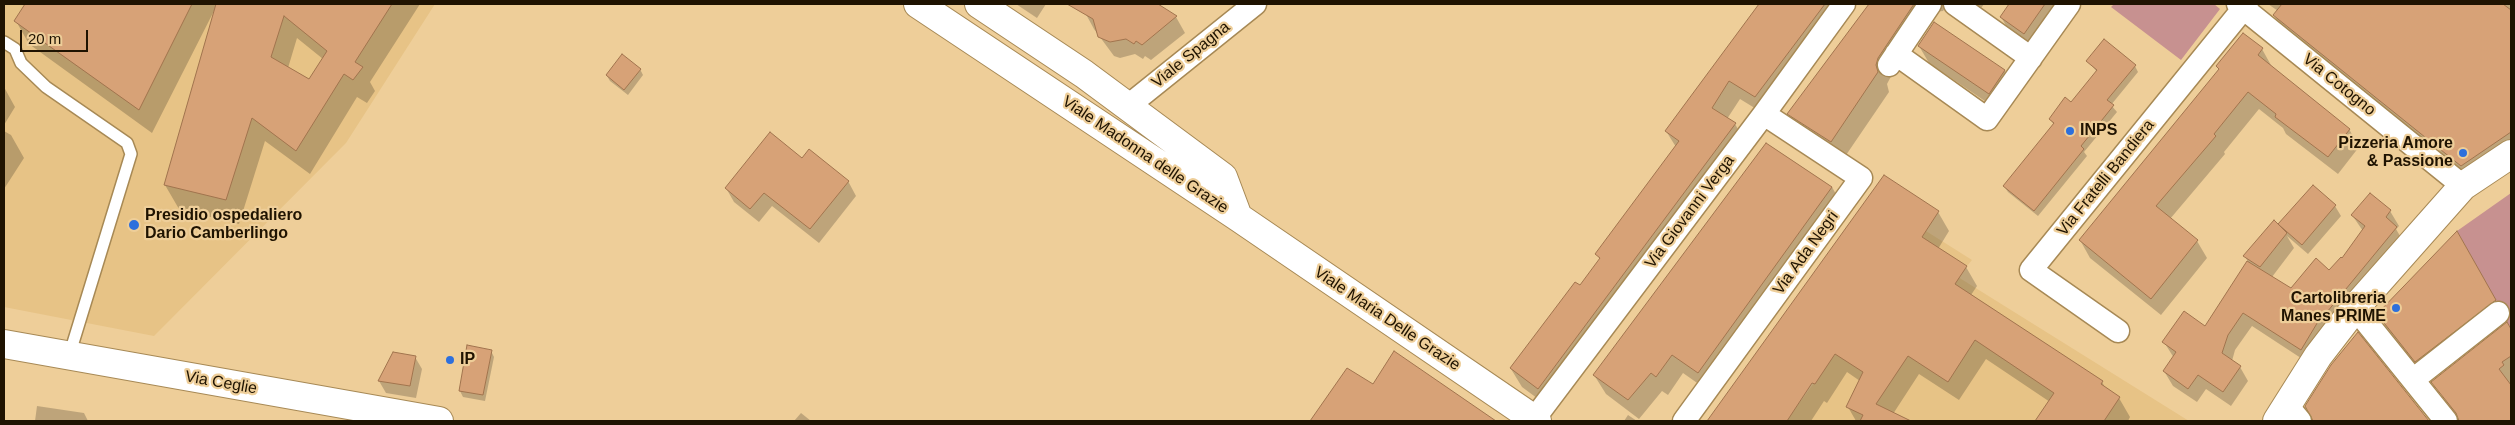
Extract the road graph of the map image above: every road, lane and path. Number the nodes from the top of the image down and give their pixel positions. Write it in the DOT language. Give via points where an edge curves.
graph roads {
  1 [pos="918,4"];
  2 [pos="980,4"];
  3 [pos="1255,4"];
  4 [pos="1844,4"];
  5 [pos="1930,4"];
  6 [pos="1955,4"];
  7 [pos="2069,4"];
  8 [pos="2243,5"];
  9 [pos="1979,10"];
  10 [pos="4,42"];
  11 [pos="2031,58"];
  12 [pos="1128,106"];
  13 [pos="1764,114"];
  14 [pos="2511,154"];
  15 [pos="2464,186"];
  16 [pos="1238,217"];
  17 [pos="2355,308"];
  18 [pos="2498,313"];
  19 [pos="2118,331"];
  20 [pos="4,344"];
  21 [pos="69,356"];
  22 [pos="2414,379"];
  23 [pos="2288,416"];
  24 [pos="1535,420"];
  25 [pos="439,421"];
  26 [pos="1684,421"];
  27 [pos="2446,421"];
  1 -- 16 [label="street, Viale Madonna delle Grazie"];
  2 -- 12 [label="street, Viale Madonna delle Grazie"];
  3 -- 12 [label="street, Viale Spagna"];
  4 -- 13 [label="street, Via Giovanni Verga"];
  5 -- 11 [label="street" via="1892,60 1988,119"];
  6 -- 9 [label="street"];
  7 -- 11 [label="street"];
  8 -- 15 [label="street, Via Cotogno"];
  8 -- 19 [label="street, Via Fratelli Bandiera" via="2031,270"];
  9 -- 11 [label="street"];
  10 -- 21 [label="lane" via="15,49 21,63 46,87 127,143 131,154"];
  12 -- 16 [label="street, Viale Madonna delle Grazie" via="1222,177"];
  13 -- 24 [label="street, Via Giovanni Verga"];
  13 -- 26 [label="street, Via Ada Negri" via="1860,178"];
  14 -- 15 [label="street"];
  15 -- 17 [label="street"];
  16 -- 24 [label="street, Viale Maria Delle Grazie"];
  17 -- 22 [label="street"];
  17 -- 23 [label="street" via="2318,356"];
  18 -- 22 [label="street"];
  20 -- 21 [label="street, Via Ceglie"];
  21 -- 25 [label="street, Via Ceglie"];
  22 -- 27 [label="street"];
}
